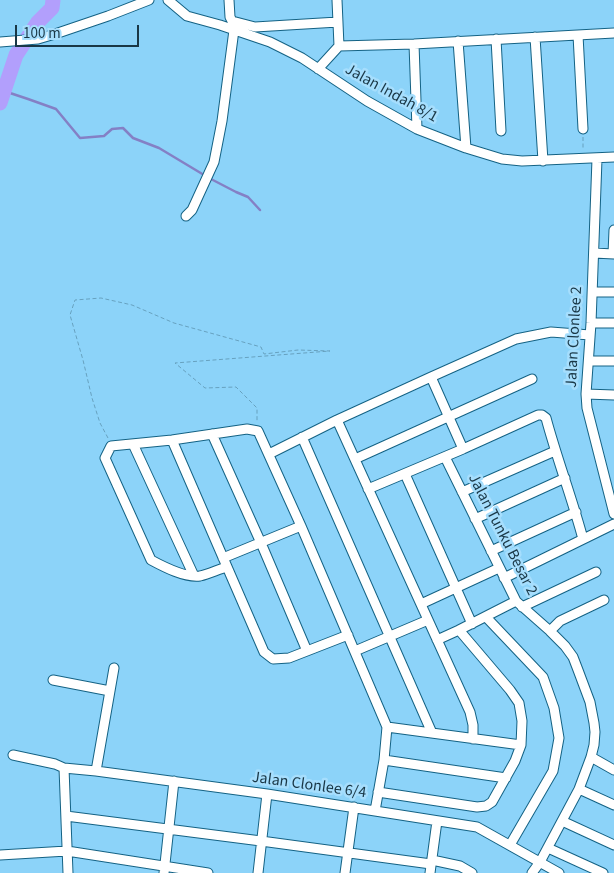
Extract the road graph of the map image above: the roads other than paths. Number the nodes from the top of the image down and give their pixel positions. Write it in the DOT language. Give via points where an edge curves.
graph roads {
  1 [pos="149,0"];
  2 [pos="168,0"];
  3 [pos="229,0"];
  4 [pos="337,0"];
  5 [pos="338,22"];
  6 [pos="234,30"];
  7 [pos="614,32"];
  8 [pos="578,35"];
  9 [pos="535,37"];
  10 [pos="496,39"];
  11 [pos="458,41"];
  12 [pos="0,42"];
  13 [pos="414,44"];
  14 [pos="339,46"];
  15 [pos="318,69"];
  16 [pos="417,129"];
  17 [pos="583,129"];
  18 [pos="502,131"];
  19 [pos="466,148"];
  20 [pos="614,157"];
  21 [pos="597,159"];
  22 [pos="543,161"];
  23 [pos="186,216"];
  24 [pos="614,230"];
  25 [pos="594,253"];
  26 [pos="614,254"];
  27 [pos="592,292"];
  28 [pos="614,292"];
  29 [pos="591,323"];
  30 [pos="614,323"];
  31 [pos="590,335"];
  32 [pos="588,361"];
  33 [pos="614,361"];
  34 [pos="431,376"];
  35 [pos="532,379"];
  36 [pos="586,394"];
  37 [pos="614,395"];
  38 [pos="448,417"];
  39 [pos="337,420"];
  40 [pos="212,434"];
  41 [pos="302,438"];
  42 [pos="172,440"];
  43 [pos="133,444"];
  44 [pos="463,449"];
  45 [pos="555,451"];
  46 [pos="269,454"];
  47 [pos="446,456"];
  48 [pos="355,459"];
  49 [pos="405,474"];
  50 [pos="565,478"];
  51 [pos="368,489"];
  52 [pos="462,492"];
  53 [pos="576,512"];
  54 [pos="614,514"];
  55 [pos="475,519"];
  56 [pos="614,524"];
  57 [pos="301,526"];
  58 [pos="583,539"];
  59 [pos="261,542"];
  60 [pos="491,551"];
  61 [pos="225,562"];
  62 [pos="499,568"];
  63 [pos="596,572"];
  64 [pos="194,576"];
  65 [pos="504,578"];
  66 [pos="456,588"];
  67 [pos="604,600"];
  68 [pos="420,604"];
  69 [pos="519,604"];
  70 [pos="486,617"];
  71 [pos="428,620"];
  72 [pos="472,624"];
  73 [pos="459,630"];
  74 [pos="550,631"];
  75 [pos="348,636"];
  76 [pos="389,637"];
  77 [pos="437,640"];
  78 [pos="307,651"];
  79 [pos="355,651"];
  80 [pos="114,668"];
  81 [pos="53,680"];
  82 [pos="110,691"];
  83 [pos="387,727"];
  84 [pos="432,733"];
  85 [pos="473,739"];
  86 [pos="521,745"];
  87 [pos="13,755"];
  88 [pos="591,757"];
  89 [pos="384,760"];
  90 [pos="64,768"];
  91 [pos="614,770"];
  92 [pos="96,771"];
  93 [pos="506,778"];
  94 [pos="174,782"];
  95 [pos="579,789"];
  96 [pos="378,792"];
  97 [pos="267,794"];
  98 [pos="614,805"];
  99 [pos="354,807"];
  100 [pos="375,811"];
  101 [pos="66,816"];
  102 [pos="437,821"];
  103 [pos="562,821"];
  104 [pos="169,829"];
  105 [pos="262,841"];
  106 [pos="510,845"];
  107 [pos="614,845"];
  108 [pos="548,848"];
  109 [pos="67,851"];
  110 [pos="348,853"];
  111 [pos="0,855"];
  112 [pos="540,862"];
  113 [pos="431,866"];
  114 [pos="165,870"];
  115 [pos="68,873"];
  116 [pos="208,873"];
  117 [pos="258,873"];
  118 [pos="345,873"];
  119 [pos="472,873"];
  120 [pos="532,873"];
  121 [pos="559,873"];
  122 [pos="603,873"];
  1 -- 12 [label="street" via="100,20 38,39"];
  2 -- 6 [label="street, Jalan Indah 8/1" via="187,16"];
  3 -- 5 [label="street" via="232,21 255,27"];
  4 -- 5 [label="street"];
  5 -- 14 [label="street"];
  6 -- 15 [label="street, Jalan Indah 8/1" via="270,42"];
  6 -- 23 [label="street" via="214,162 192,210"];
  7 -- 8 [label="street"];
  8 -- 9 [label="street"];
  8 -- 17 [label="street"];
  9 -- 10 [label="street"];
  9 -- 22 [label="street"];
  10 -- 11 [label="street"];
  10 -- 18 [label="street"];
  11 -- 13 [label="street"];
  11 -- 19 [label="street"];
  13 -- 14 [label="street"];
  13 -- 16 [label="street"];
  14 -- 15 [label="street"];
  15 -- 16 [label="street, Jalan Indah 8/1"];
  16 -- 19 [label="street, Jalan Indah 8/1"];
  19 -- 22 [label="street, Jalan Indah 8/1" via="502,159"];
  20 -- 21 [label="street, Jalan Indah 8/1"];
  21 -- 22 [label="street, Jalan Indah 8/1"];
  21 -- 25 [label="street, Jalan Clonlee 2"];
  24 -- 26 [label="street"];
  25 -- 26 [label="street"];
  25 -- 27 [label="street, Jalan Clonlee 2"];
  27 -- 28 [label="street"];
  27 -- 29 [label="street, Jalan Clonlee 2"];
  29 -- 30 [label="street"];
  29 -- 31 [label="street, Jalan Clonlee 2"];
  31 -- 32 [label="street, Jalan Clonlee 2"];
  31 -- 34 [label="street" via="551,332 516,339"];
  32 -- 33 [label="street"];
  32 -- 36 [label="street, Jalan Clonlee 2"];
  34 -- 38 [label="street"];
  34 -- 39 [label="street"];
  35 -- 38 [label="street"];
  36 -- 37 [label="street"];
  36 -- 54 [label="street, Jalan Clonlee 2"];
  38 -- 44 [label="street"];
  38 -- 48 [label="street"];
  39 -- 41 [label="street"];
  39 -- 48 [label="street"];
  40 -- 42 [label="street"];
  40 -- 46 [label="street" via="247,429 258,431"];
  40 -- 59 [label="street"];
  41 -- 46 [label="street"];
  41 -- 76 [label="street"];
  42 -- 43 [label="street"];
  42 -- 61 [label="street"];
  43 -- 64 [label="street"];
  43 -- 64 [label="street" via="111,446 105,458 151,560"];
  44 -- 45 [label="street" via="542,415 546,418"];
  44 -- 47 [label="street"];
  45 -- 50 [label="street"];
  45 -- 52 [label="street"];
  46 -- 57 [label="street"];
  47 -- 49 [label="street"];
  47 -- 52 [label="street, Jalan Tunku Besar 2"];
  48 -- 51 [label="street"];
  49 -- 51 [label="street"];
  49 -- 66 [label="street"];
  50 -- 53 [label="street"];
  50 -- 55 [label="street"];
  51 -- 68 [label="street"];
  52 -- 55 [label="street, Jalan Tunku Besar 2"];
  53 -- 58 [label="street"];
  53 -- 60 [label="street"];
  55 -- 60 [label="street, Jalan Tunku Besar 2"];
  56 -- 58 [label="street"];
  57 -- 59 [label="street"];
  57 -- 75 [label="street"];
  58 -- 65 [label="street"];
  59 -- 61 [label="street"];
  59 -- 78 [label="street"];
  60 -- 62 [label="street, Jalan Tunku Besar 2"];
  61 -- 64 [label="street"];
  61 -- 78 [label="street" via="264,652 273,659 289,658"];
  62 -- 65 [label="street, Jalan Tunku Besar 2"];
  62 -- 66 [label="street"];
  63 -- 69 [label="street"];
  65 -- 69 [label="street, Jalan Tunku Besar 2"];
  66 -- 68 [label="street"];
  66 -- 72 [label="street"];
  67 -- 74 [label="street" via="560,620"];
  68 -- 71 [label="street"];
  69 -- 70 [label="street"];
  69 -- 74 [label="street, Jalan Tunku Besar 2"];
  70 -- 72 [label="street"];
  70 -- 106 [label="street" via="543,677 554,708 559,738 554,771"];
  71 -- 76 [label="street"];
  71 -- 77 [label="street"];
  72 -- 73 [label="street"];
  73 -- 77 [label="street"];
  73 -- 86 [label="street" via="518,704 522,721"];
  74 -- 88 [label="street, Jalan Tunku Besar 2" via="573,657 590,702 595,732"];
  75 -- 78 [label="street"];
  75 -- 79 [label="street"];
  76 -- 79 [label="street"];
  76 -- 84 [label="street"];
  77 -- 85 [label="street" via="470,712"];
  79 -- 83 [label="street"];
  80 -- 82 [label="street"];
  81 -- 82 [label="street"];
  82 -- 92 [label="street"];
  83 -- 84 [label="street"];
  83 -- 89 [label="street"];
  84 -- 85 [label="street"];
  85 -- 86 [label="street"];
  86 -- 93 [label="street"];
  87 -- 90 [label="street, Jalan Clonlee 6/4"];
  88 -- 91 [label="street"];
  88 -- 95 [label="street, Jalan Tunku Besar 2"];
  89 -- 93 [label="street"];
  89 -- 96 [label="street"];
  90 -- 92 [label="street, Jalan Clonlee 6/4"];
  90 -- 101 [label="street"];
  92 -- 94 [label="street, Jalan Clonlee 6/4"];
  93 -- 96 [label="street" via="492,802 477,807"];
  94 -- 97 [label="street, Jalan Clonlee 6/4"];
  94 -- 104 [label="street"];
  95 -- 98 [label="street"];
  95 -- 103 [label="street, Jalan Tunku Besar 2"];
  96 -- 100 [label="street"];
  97 -- 99 [label="street, Jalan Clonlee 6/4"];
  97 -- 105 [label="street"];
  99 -- 100 [label="street, Jalan Clonlee 6/4"];
  99 -- 110 [label="street"];
  100 -- 102 [label="street, Jalan Clonlee 6/4"];
  101 -- 104 [label="street"];
  101 -- 109 [label="street"];
  102 -- 106 [label="street, Jalan Clonlee 6/4" via="477,827"];
  102 -- 113 [label="street"];
  103 -- 107 [label="street"];
  103 -- 108 [label="street, Jalan Tunku Besar 2"];
  104 -- 105 [label="street"];
  104 -- 114 [label="street"];
  105 -- 110 [label="street"];
  105 -- 117 [label="street"];
  106 -- 112 [label="street, Jalan Clonlee 6/4"];
  108 -- 112 [label="street, Jalan Tunku Besar 2"];
  108 -- 122 [label="street"];
  109 -- 111 [label="street"];
  109 -- 114 [label="street"];
  109 -- 115 [label="street"];
  110 -- 113 [label="street"];
  110 -- 118 [label="street"];
  112 -- 120 [label="street, Jalan Tunku Besar 2"];
  112 -- 121 [label="street, Jalan Clonlee 6/4"];
  113 -- 119 [label="street" via="460,866"];
  114 -- 116 [label="street"];
}
